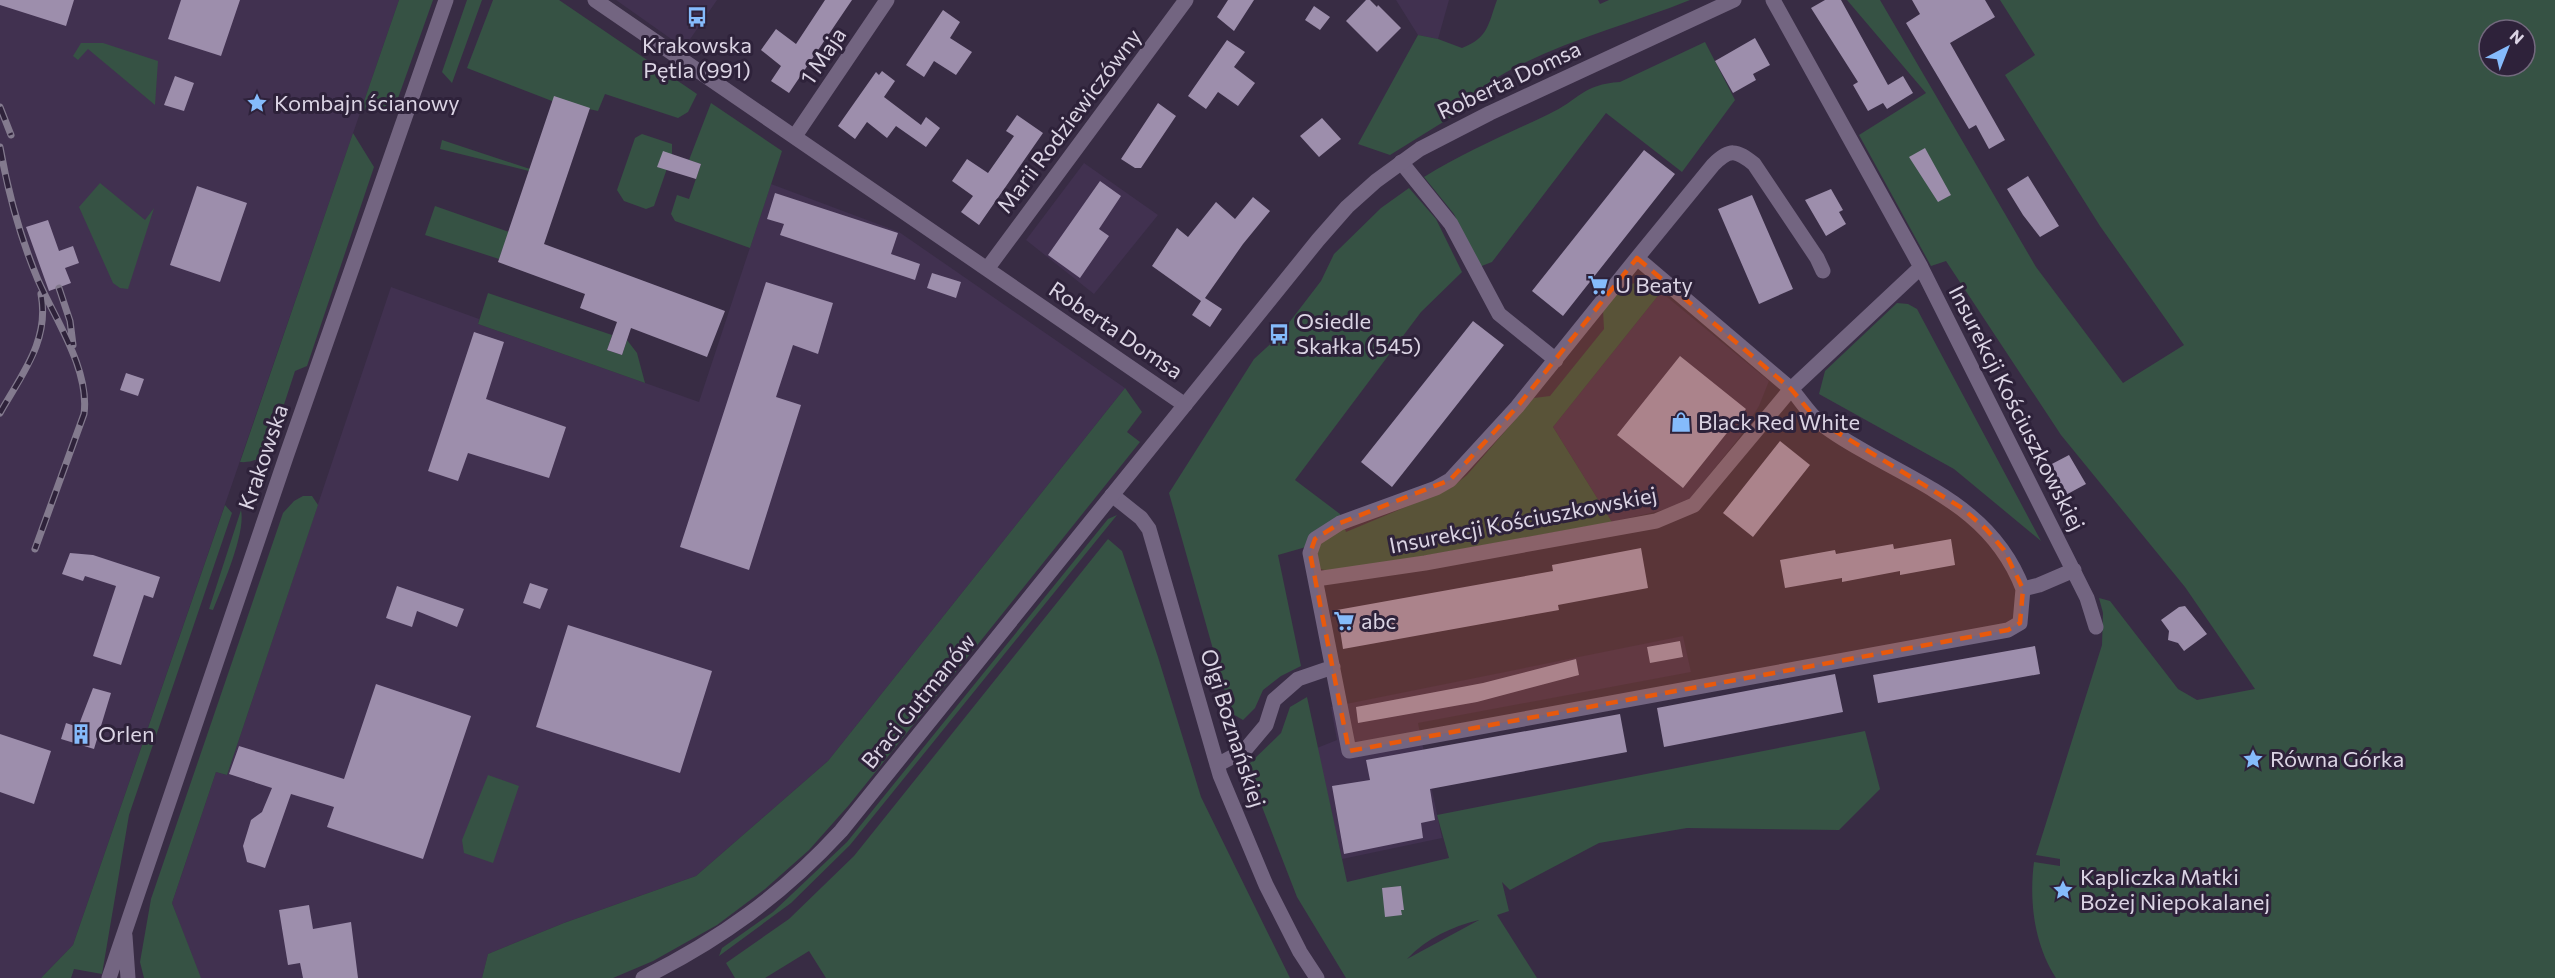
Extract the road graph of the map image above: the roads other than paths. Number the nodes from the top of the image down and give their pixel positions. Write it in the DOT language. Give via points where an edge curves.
graph roads {
  1 [pos="446,0"];
  2 [pos="595,0"];
  3 [pos="887,0"];
  4 [pos="1186,0"];
  5 [pos="1734,0"];
  6 [pos="1773,0"];
  7 [pos="795,136"];
  8 [pos="1401,162"];
  9 [pos="1637,258"];
  10 [pos="1921,267"];
  11 [pos="987,269"];
  12 [pos="1823,272"];
  13 [pos="1556,360"];
  14 [pos="1791,389"];
  15 [pos="1185,405"];
  16 [pos="1112,495"];
  17 [pos="2074,570"];
  18 [pos="1316,579"];
  19 [pos="2023,589"];
  20 [pos="2096,627"];
  21 [pos="1333,667"];
  22 [pos="1216,765"];
  23 [pos="125,930"];
  24 [pos="109,978"];
  25 [pos="128,978"];
  26 [pos="643,978"];
  27 [pos="1317,978"];
  1 -- 23 [label="street, Krakowska"];
  2 -- 7 [label="street, Roberta Domsa"];
  3 -- 7 [label="street, 1 Maja"];
  4 -- 11 [label="street, Marii Rodziewiczówny"];
  5 -- 8 [label="street, Roberta Domsa" via="1462,127"];
  6 -- 10 [label="street, Insurekcji Kościuszkowskiej"];
  7 -- 11 [label="street, Roberta Domsa"];
  8 -- 13 [label="street" via="1450,224 1499,314"];
  8 -- 15 [label="street, Roberta Domsa" via="1347,207"];
  9 -- 12 [label="street, Insurekcji Kościuszkowskiej" via="1713,165 1731,151 1754,164"];
  9 -- 13 [label="street, Insurekcji Kościuszkowskiej"];
  9 -- 14 [label="street"];
  10 -- 14 [label="street, Insurekcji Kościuszkowskiej"];
  10 -- 17 [label="street, Insurekcji Kościuszkowskiej"];
  11 -- 15 [label="street, Roberta Domsa"];
  13 -- 18 [label="street, Insurekcji Kościuszkowskiej" via="1450,480 1340,523 1315,539 1310,552"];
  14 -- 18 [label="street, Insurekcji Kościuszkowskiej" via="1694,505 1680,512 1656,521"];
  14 -- 19 [label="street" via="1817,420 1838,436 1962,508 2004,550"];
  15 -- 16 [label="street, Braci Gutmanów"];
  16 -- 22 [label="street, Olgi Boznańskiej" via="1141,518 1153,538"];
  16 -- 26 [label="street, Braci Gutmanów" via="883,781 817,856 743,920 706,945"];
  17 -- 19 [label="street"];
  17 -- 20 [label="street, Insurekcji Kościuszkowskiej"];
  18 -- 21 [label="street, Insurekcji Kościuszkowskiej"];
  19 -- 21 [label="street, Insurekcji Kościuszkowskiej" via="2020,623 2008,630 1349,751"];
  21 -- 22 [label="street" via="1298,679 1274,700 1266,725 1245,750"];
  22 -- 27 [label="street, Olgi Boznańskiej" via="1266,885"];
  23 -- 24 [label="street, Krakowska"];
  23 -- 25 [label="street, Krakowska"];
}
